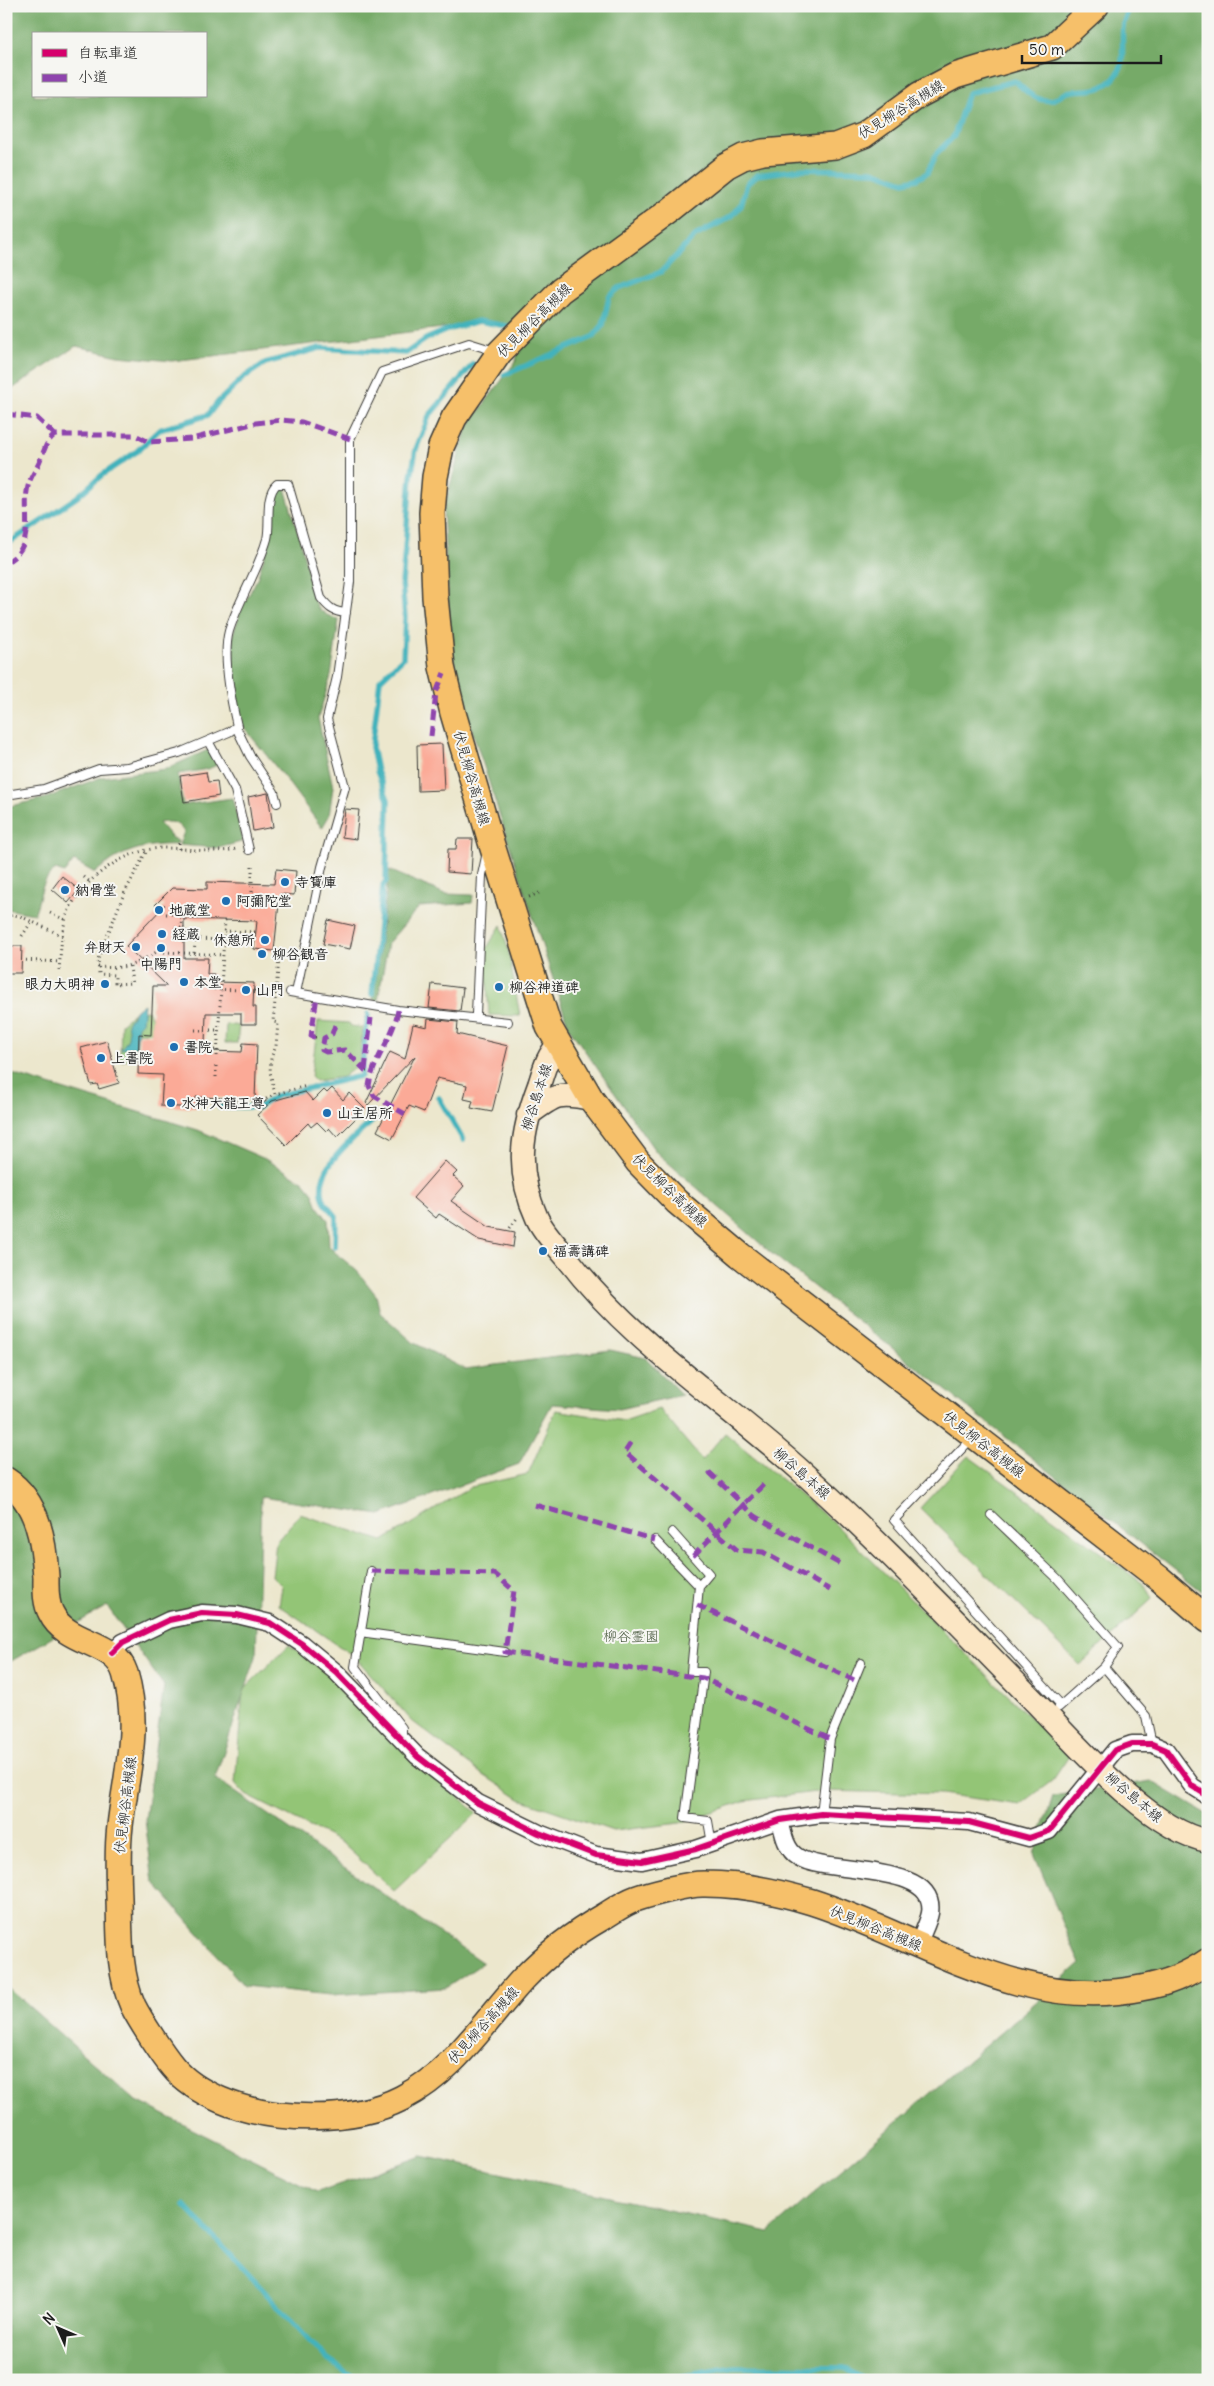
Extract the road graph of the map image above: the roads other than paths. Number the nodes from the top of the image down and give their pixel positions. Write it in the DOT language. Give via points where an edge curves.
graph roads {
  1 [pos="1096,6"];
  2 [pos="499,353"];
  3 [pos="346,613"];
  4 [pos="236,727"];
  5 [pos="208,741"];
  6 [pos="6,795"];
  7 [pos="277,803"];
  8 [pos="491,842"];
  9 [pos="249,846"];
  10 [pos="476,1014"];
  11 [pos="508,1022"];
  12 [pos="558,1045"];
  13 [pos="591,1099"];
  14 [pos="528,1115"];
  15 [pos="974,1436"];
  16 [pos="6,1480"];
  17 [pos="991,1515"];
  18 [pos="672,1532"];
  19 [pos="655,1540"];
  20 [pos="371,1571"];
  21 [pos="699,1586"];
  22 [pos="1208,1620"];
  23 [pos="360,1632"];
  24 [pos="505,1652"];
  25 [pos="112,1653"];
  26 [pos="861,1663"];
  27 [pos="1104,1667"];
  28 [pos="1055,1711"];
  29 [pos="402,1741"];
  30 [pos="1152,1744"];
  31 [pos="1101,1770"];
  32 [pos="1208,1796"];
  33 [pos="821,1814"];
  34 [pos="780,1820"];
  35 [pos="1208,1841"];
  36 [pos="712,1844"];
  37 [pos="918,1946"];
  38 [pos="1208,1962"];
  1 -- 2 [label="main road, 伏見柳谷高槻線" via="1052,48 955,76 919,95 864,135 835,146 762,152 726,166 560,291"];
  2 -- 3 [label="lane" via="469,343 382,372 350,439 350,582"];
  2 -- 8 [label="main road, 伏見柳谷高槻線" via="454,418 441,447 432,513 442,668"];
  3 -- 4 [label="lane" via="336,612 321,598 288,484 277,484 272,492 267,537 254,577 229,633 230,691"];
  3 -- 11 [label="lane" via="327,719 345,787 322,867 293,992 398,1010"];
  4 -- 5 [label="lane"];
  4 -- 7 [label="lane" via="250,756 274,792"];
  5 -- 6 [label="lane" via="180,753 127,767 99,769 44,789"];
  5 -- 9 [label="lane" via="235,790"];
  8 -- 10 [label="lane" via="482,875"];
  8 -- 12 [label="main road, 伏見柳谷高槻線" via="525,958"];
  12 -- 13 [label="main road, 伏見柳谷高槻線"];
  12 -- 14 [label="main road, 柳谷島本線" via="550,1054"];
  13 -- 14 [label="main road" via="568,1094 551,1098"];
  13 -- 15 [label="main road, 伏見柳谷高槻線" via="638,1162 677,1202 740,1255"];
  14 -- 28 [label="main road, 柳谷島本線" via="523,1134 524,1185 538,1221 585,1281 646,1343 799,1468"];
  15 -- 22 [label="main road, 伏見柳谷高槻線"];
  15 -- 28 [label="lane" via="894,1520"];
  16 -- 25 [label="main road" via="14,1485 30,1507 42,1535 51,1613 76,1638"];
  17 -- 27 [label="lane" via="1056,1578 1118,1647"];
  18 -- 21 [label="lane" via="709,1574"];
  19 -- 21 [label="lane"];
  20 -- 23 [label="lane"];
  21 -- 36 [label="lane" via="691,1672 704,1672 685,1818 708,1821"];
  23 -- 24 [label="lane"];
  23 -- 29 [label="lane" via="354,1667 402,1728"];
  25 -- 29 [label="street" via="123,1642 169,1620 202,1614 237,1615 270,1623 336,1672"];
  25 -- 37 [label="main road, 伏見柳谷高槻線" via="124,1666 134,1728 118,1861 121,1959 132,2004 174,2069 204,2093 260,2113 304,2117 359,2112 400,2099 434,2077 468,2045 526,1977 578,1932 634,1899 701,1883 767,1890 815,1903"];
  26 -- 33 [label="lane" via="830,1739"];
  27 -- 28 [label="lane"];
  27 -- 30 [label="lane" via="1146,1716"];
  28 -- 31 [label="main road, 柳谷島本線"];
  29 -- 36 [label="street" via="478,1803 539,1833 596,1855 642,1861"];
  30 -- 31 [label="street" via="1132,1744 1115,1750"];
  30 -- 32 [label="street" via="1166,1750 1192,1786"];
  31 -- 33 [label="street" via="1049,1831 1029,1838 969,1822"];
  31 -- 35 [label="main road, 柳谷島本線" via="1158,1819"];
  33 -- 34 [label="street"];
  34 -- 36 [label="street"];
  34 -- 37 [label="street" via="785,1842 797,1857 816,1864 911,1880 926,1892 930,1912"];
  37 -- 38 [label="main road, 伏見柳谷高槻線" via="1029,1986 1084,1993 1121,1993 1154,1986"];
}
